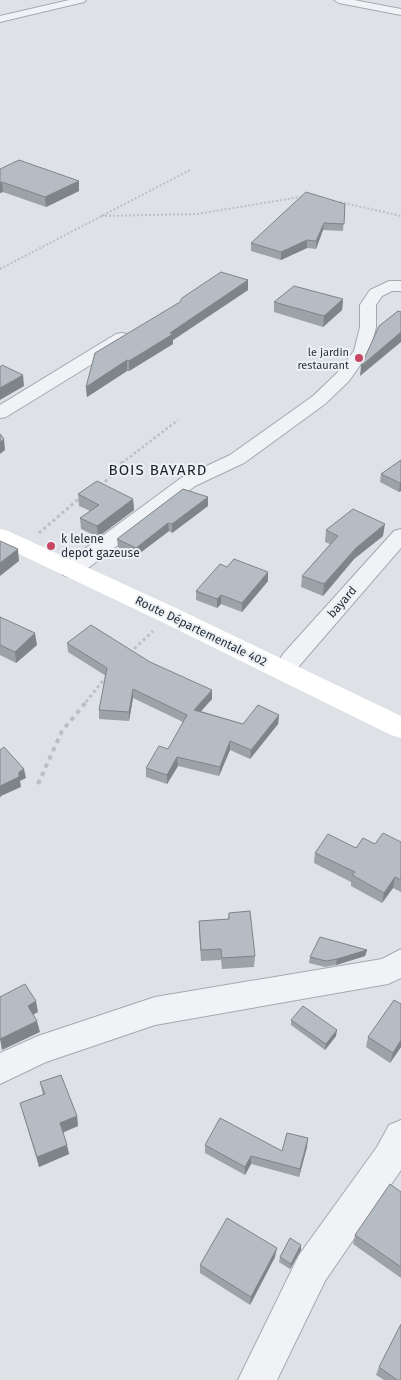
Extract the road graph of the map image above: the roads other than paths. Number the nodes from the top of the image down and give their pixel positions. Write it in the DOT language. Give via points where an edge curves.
graph roads {
  1 [pos="81,0"];
  2 [pos="339,0"];
  3 [pos="401,12"];
  4 [pos="0,19"];
  5 [pos="401,286"];
  6 [pos="139,327"];
  7 [pos="0,413"];
  8 [pos="401,535"];
  9 [pos="11,542"];
  10 [pos="71,570"];
  11 [pos="285,671"];
  12 [pos="401,728"];
  13 [pos="401,962"];
  14 [pos="0,1069"];
  15 [pos="401,1136"];
  16 [pos="257,1380"];
  1 -- 4 [label="street"];
  2 -- 3 [label="street"];
  5 -- 10 [label="street" via="389,286 376,293 368,305 368,327 362,351 343,377 319,400 238,459 188,482"];
  6 -- 7 [label="street"];
  8 -- 11 [label="street, bayard" via="291,660"];
  9 -- 10 [label="main road, Route Départementale 402"];
  10 -- 11 [label="main road, Route Départementale 402"];
  11 -- 12 [label="main road, Route Départementale 402"];
  13 -- 14 [label="street" via="388,971 155,1010 38,1050"];
  15 -- 16 [label="street" via="389,1159 312,1268"];
}
